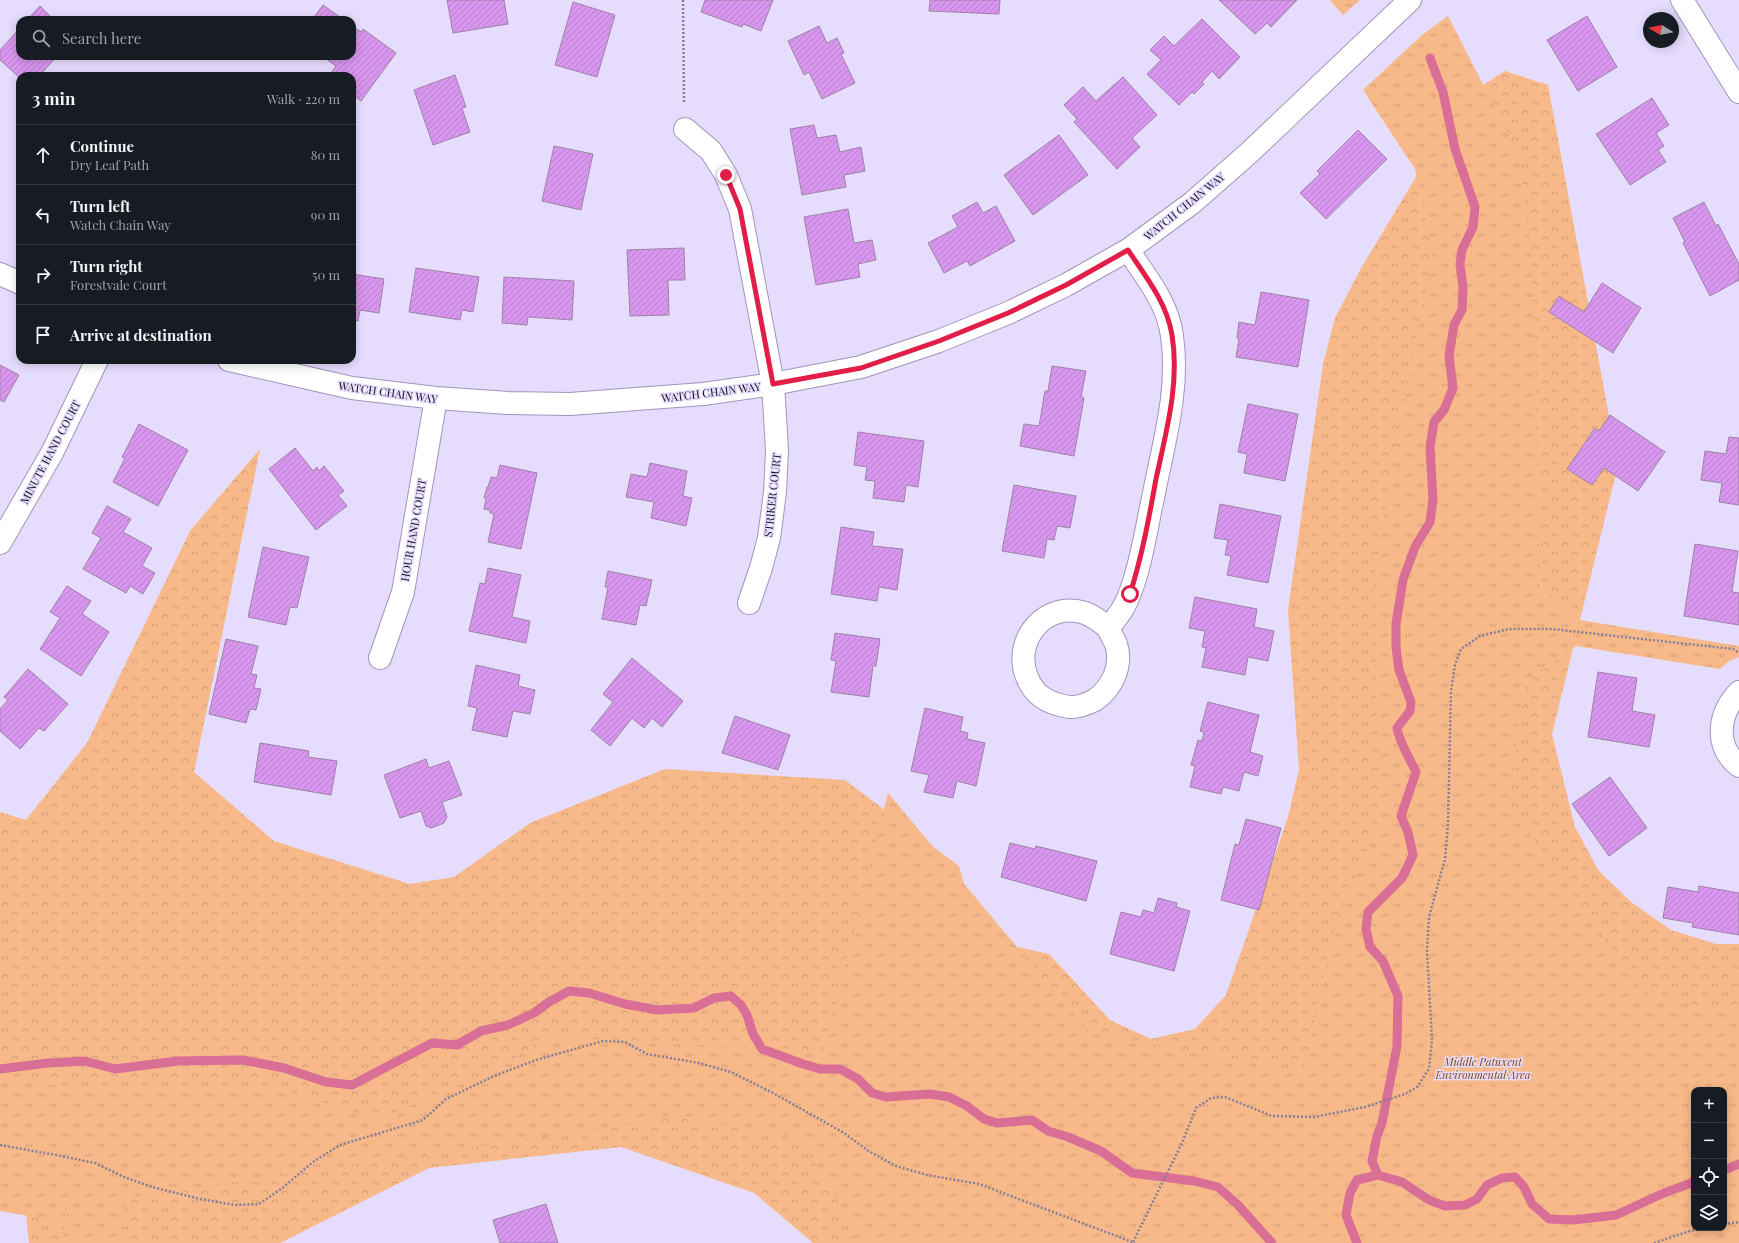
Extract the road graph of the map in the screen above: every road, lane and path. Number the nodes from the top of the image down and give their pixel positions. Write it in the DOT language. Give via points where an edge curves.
graph roads {
  1 [pos="683,0"];
  2 [pos="1410,0"];
  3 [pos="1682,0"];
  4 [pos="1739,92"];
  5 [pos="685,129"];
  6 [pos="1128,250"];
  7 [pos="0,274"];
  8 [pos="16,282"];
  9 [pos="95,364"];
  10 [pos="247,364"];
  11 [pos="773,384"];
  12 [pos="436,398"];
  13 [pos="0,543"];
  14 [pos="749,603"];
  15 [pos="1108,628"];
  16 [pos="1739,653"];
  17 [pos="380,658"];
  18 [pos="1739,692"];
  19 [pos="1739,766"];
  20 [pos="0,1145"];
  21 [pos="1739,1222"];
  22 [pos="1727,1224"];
  23 [pos="1691,1231"];
  24 [pos="1134,1243"];
  25 [pos="1654,1243"];
  1 -- 5 [label="path"];
  2 -- 6 [label="street, WATCH CHAIN WAY" via="1250,152 1192,203"];
  3 -- 4 [label="street"];
  5 -- 11 [label="street, STRIKER COURT" via="711,151 726,175 740,209"];
  6 -- 11 [label="street, WATCH CHAIN WAY" via="1066,285 1008,313 939,341 861,368"];
  6 -- 15 [label="street" via="1162,302 1172,335 1174,371 1170,410 1139,568 1130,594"];
  7 -- 8 [label="street"];
  9 -- 13 [label="street, MINUTE HAND COURT" via="52,452"];
  10 -- 12 [label="street, WATCH CHAIN WAY" via="352,388"];
  11 -- 12 [label="street, WATCH CHAIN WAY" via="696,395 570,404 508,404"];
  11 -- 14 [label="street, STRIKER COURT" via="777,450 775,492 769,538"];
  12 -- 17 [label="street, HOUR HAND COURT" via="403,592"];
  15 -- 15 [label="street" via="1085,613 1067,611 1049,616 1038,623 1028,635 1023,649 1023,668 1031,687 1040,697 1053,704 1071,707 1088,704 1103,694 1113,681 1118,666 1117,645"];
  16 -- 24 [label="path" via="1733,649 1552,629 1510,629 1480,636 1461,649 1455,665 1451,691 1445,859 1429,917 1432,1040 1429,1069 1417,1087 1405,1094 1365,1107 1314,1116 1272,1116 1225,1097 1211,1098 1196,1108"];
  18 -- 19 [label="street" via="1725,712 1721,727 1723,743 1731,760"];
  20 -- 24 [label="path" via="95,1163 152,1187 200,1199 235,1205 259,1204 313,1162 340,1145 423,1120 446,1099 494,1076 536,1060 603,1040 625,1042 647,1054 699,1063 731,1072 775,1094 896,1166 927,1175 979,1184"];
  21 -- 22 [label="path"];
  23 -- 25 [label="path"];
}
